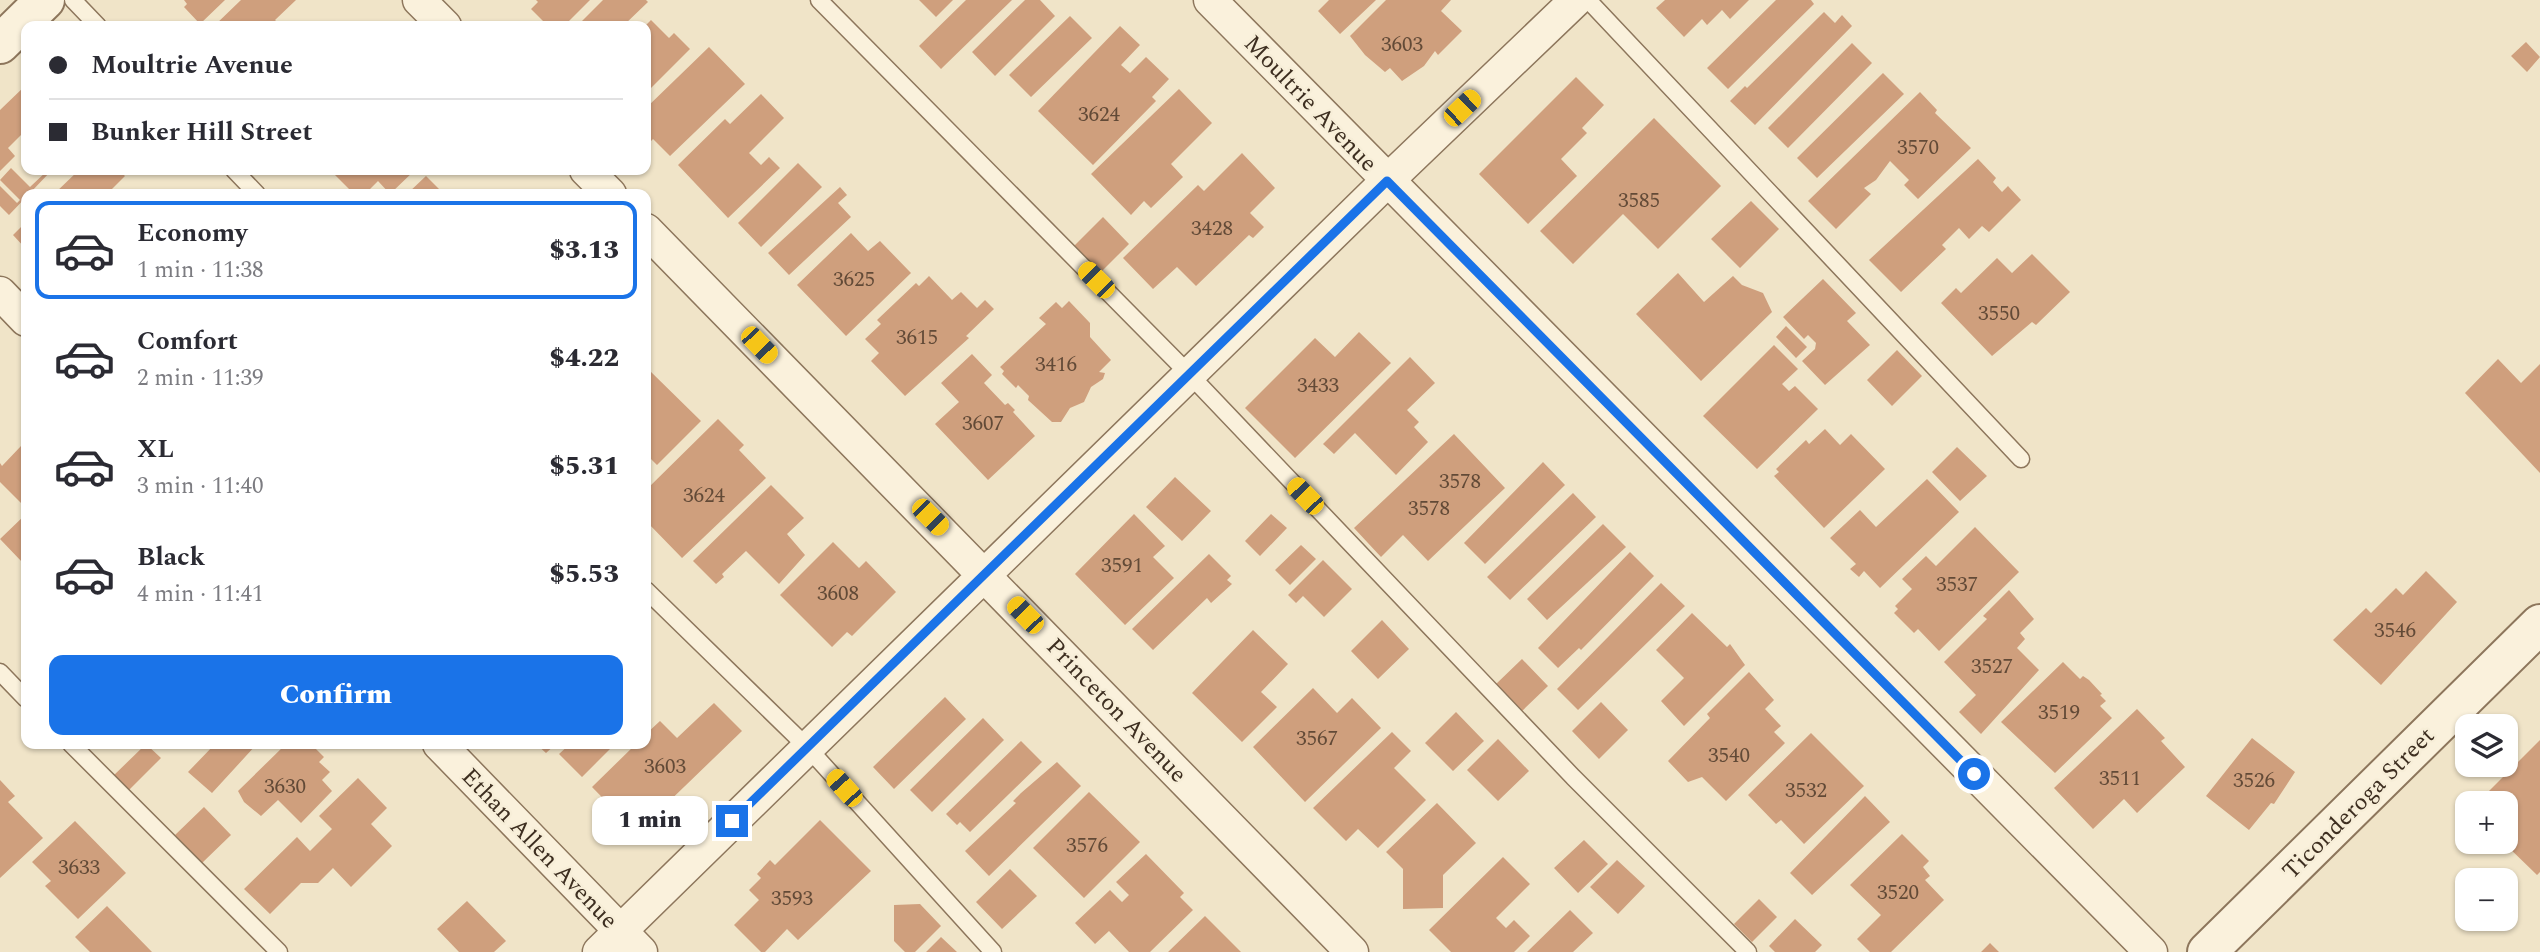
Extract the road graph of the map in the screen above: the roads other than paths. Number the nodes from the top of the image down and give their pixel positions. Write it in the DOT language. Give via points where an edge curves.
graph roads {
  1 [pos="73,0"];
  2 [pos="419,0"];
  3 [pos="819,0"];
  4 [pos="1210,0"];
  5 [pos="1576,0"];
  6 [pos="1588,0"];
  7 [pos="34,4"];
  8 [pos="93,21"];
  9 [pos="439,21"];
  10 [pos="0,44"];
  11 [pos="239,175"];
  12 [pos="591,175"];
  13 [pos="1387,181"];
  14 [pos="252,189"];
  15 [pos="605,189"];
  16 [pos="651,235"];
  17 [pos="0,293"];
  18 [pos="21,315"];
  19 [pos="1190,375"];
  20 [pos="2021,459"];
  21 [pos="986,575"];
  22 [pos="651,595"];
  23 [pos="2539,627"];
  24 [pos="0,672"];
  25 [pos="21,694"];
  26 [pos="807,747"];
  27 [pos="76,749"];
  28 [pos="444,749"];
  29 [pos="620,945"];
  30 [pos="279,952"];
  31 [pos="993,952"];
  32 [pos="1352,952"];
  33 [pos="1748,952"];
  34 [pos="2151,952"];
  35 [pos="2207,952"];
  1 -- 8 [label="lane"];
  2 -- 9 [label="street"];
  3 -- 19 [label="lane"];
  4 -- 13 [label="street, Moultrie Avenue"];
  5 -- 13 [label="street"];
  6 -- 20 [label="lane"];
  7 -- 10 [label="street"];
  11 -- 14 [label="lane"];
  12 -- 15 [label="street"];
  13 -- 19 [label="street"];
  13 -- 34 [label="street, Moultrie Avenue"];
  16 -- 21 [label="street, Princeton Avenue"];
  17 -- 18 [label="street"];
  19 -- 21 [label="street"];
  19 -- 33 [label="lane" via="1573,778"];
  21 -- 26 [label="street"];
  21 -- 32 [label="street, Princeton Avenue"];
  22 -- 26 [label="lane"];
  23 -- 35 [label="street, Ticonderoga Street"];
  24 -- 25 [label="lane"];
  26 -- 29 [label="street"];
  26 -- 31 [label="lane"];
  27 -- 30 [label="lane"];
  28 -- 29 [label="street, Ethan Allen Avenue"];
}
